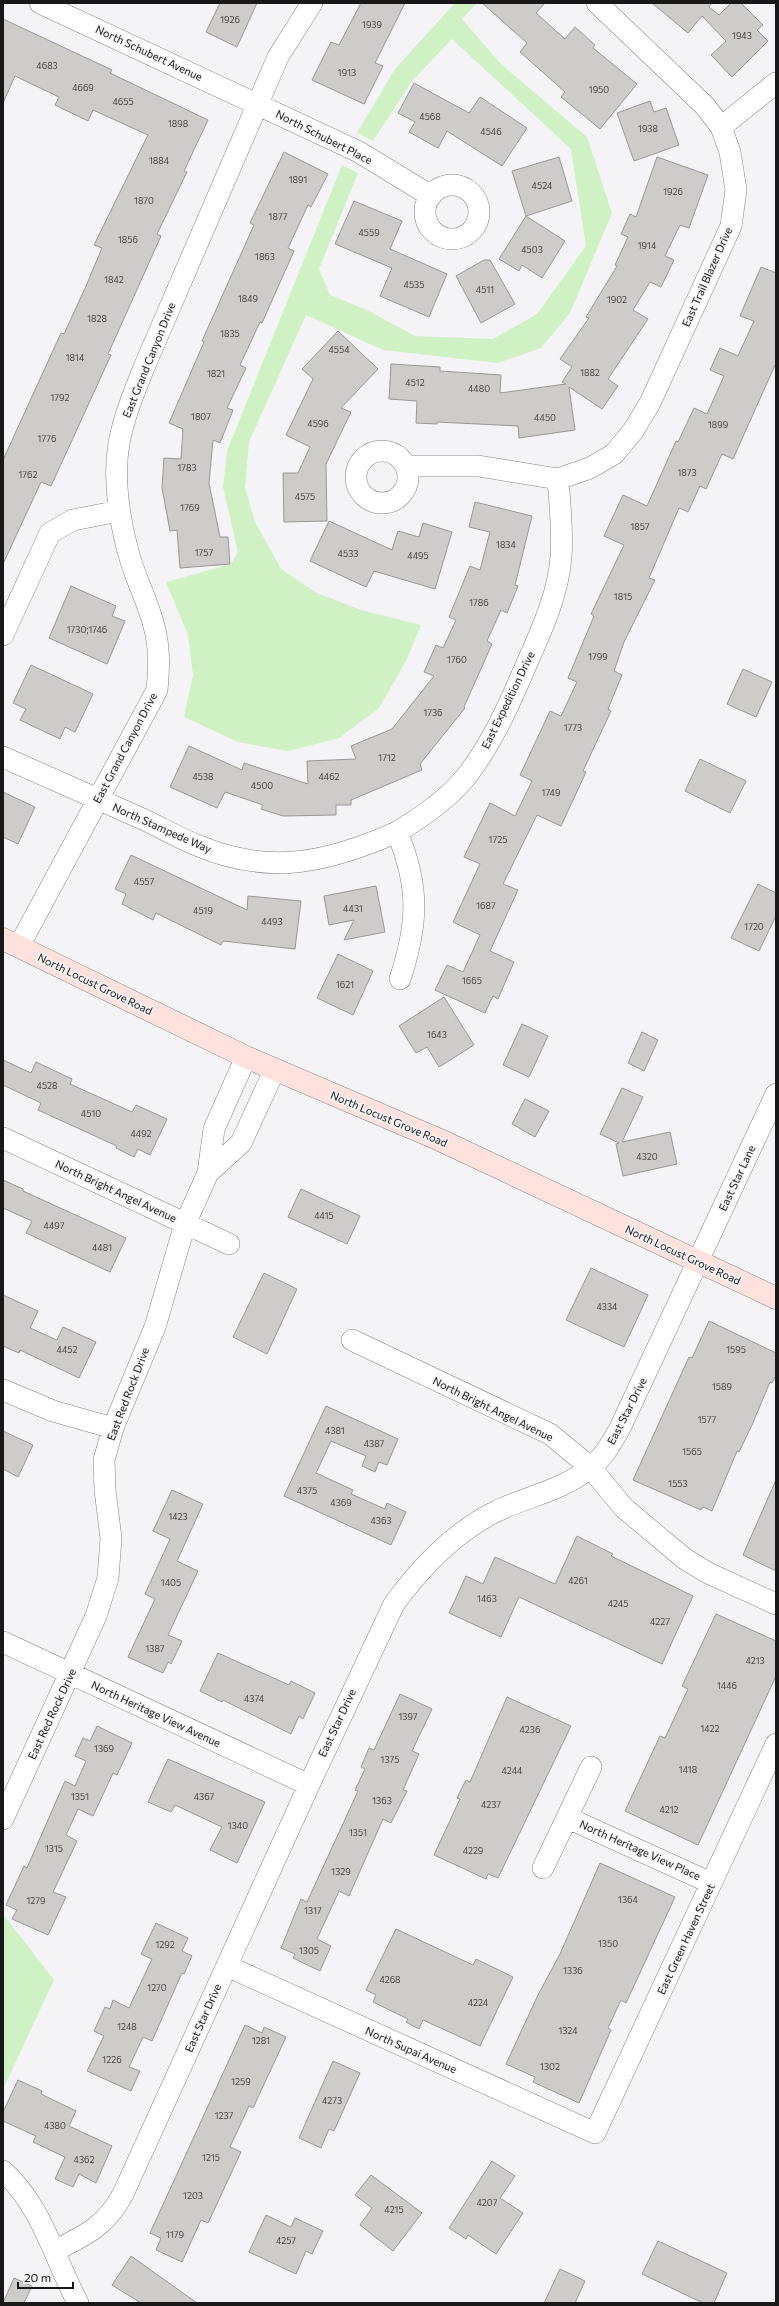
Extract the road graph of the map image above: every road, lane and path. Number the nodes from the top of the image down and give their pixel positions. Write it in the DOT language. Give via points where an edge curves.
graph roads {
  1 [pos="40,3"];
  2 [pos="312,3"];
  3 [pos="596,3"];
  4 [pos="776,83"];
  5 [pos="258,104"];
  6 [pos="721,127"];
  7 [pos="431,196"];
  8 [pos="407,466"];
  9 [pos="558,479"];
  10 [pos="119,511"];
  11 [pos="3,635"];
  12 [pos="3,757"];
  13 [pos="98,799"];
  14 [pos="397,832"];
  15 [pos="11,943"];
  16 [pos="400,979"];
  17 [pos="246,1057"];
  18 [pos="275,1069"];
  19 [pos="776,1094"];
  20 [pos="3,1138"];
  21 [pos="208,1173"];
  22 [pos="185,1224"];
  23 [pos="229,1244"];
  24 [pos="698,1262"];
  25 [pos="776,1298"];
  26 [pos="352,1340"];
  27 [pos="3,1390"];
  28 [pos="113,1428"];
  29 [pos="591,1468"];
  30 [pos="776,1604"];
  31 [pos="3,1642"];
  32 [pos="71,1674"];
  33 [pos="776,1744"];
  34 [pos="591,1767"];
  35 [pos="308,1785"];
  36 [pos="568,1818"];
  37 [pos="3,1819"];
  38 [pos="543,1868"];
  39 [pos="712,1883"];
  40 [pos="227,1966"];
  41 [pos="595,2133"];
  42 [pos="3,2171"];
  43 [pos="54,2251"];
  44 [pos="78,2303"];
  1 -- 5 [label="street, North Schubert Avenue"];
  2 -- 5 [label="street, East Grand Canyon Drive" via="278,57"];
  3 -- 6 [label="street, East Trail Blazer Drive" via="705,106"];
  4 -- 6 [label="street"];
  5 -- 7 [label="street, North Schubert Place" via="358,152"];
  5 -- 10 [label="street, East Grand Canyon Drive" via="130,402 119,441 117,460"];
  6 -- 9 [label="street, East Trail Blazer Drive" via="730,152 736,190 731,226 650,403 633,431 614,454 590,468"];
  8 -- 9 [label="street" via="478,466"];
  9 -- 14 [label="street, East Expedition Drive" via="561,557 556,585 551,608 513,696 483,753 465,778 439,803"];
  10 -- 11 [label="street" via="73,520 50,534"];
  10 -- 13 [label="street, East Grand Canyon Drive" via="128,553 156,634 159,662 157,690"];
  12 -- 13 [label="street, North Stampede Way"];
  13 -- 14 [label="street, North Stampede Way" via="198,846 247,860 289,863 319,860 362,848"];
  13 -- 15 [label="street, East Grand Canyon Drive"];
  14 -- 16 [label="street" via="408,858 414,891 414,924"];
  15 -- 17 [label="main road, North Locust Grove Road"];
  17 -- 18 [label="main road, North Locust Grove Road"];
  17 -- 21 [label="street, East Red Rock Drive" via="214,1129"];
  18 -- 21 [label="street, East Red Rock Drive" via="240,1143"];
  18 -- 24 [label="main road, North Locust Grove Road" via="440,1140"];
  19 -- 24 [label="street, East Star Lane"];
  20 -- 22 [label="street, North Bright Angel Avenue"];
  21 -- 22 [label="street, East Red Rock Drive"];
  22 -- 23 [label="street, North Bright Angel Avenue"];
  22 -- 28 [label="street, East Red Rock Drive" via="155,1327"];
  24 -- 25 [label="main road, North Locust Grove Road"];
  24 -- 29 [label="street, East Star Drive" via="620,1428 606,1451"];
  26 -- 29 [label="street, North Bright Angel Avenue" via="550,1434"];
  27 -- 28 [label="street" via="53,1411"];
  28 -- 32 [label="street, East Red Rock Drive" via="104,1460 111,1538 108,1578 96,1616"];
  29 -- 30 [label="street, North Bright Angel Avenue" via="624,1508 685,1560"];
  29 -- 35 [label="street, East Star Drive" via="554,1490 497,1511 461,1533 408,1586 385,1621"];
  31 -- 32 [label="street, North Heritage View Avenue"];
  32 -- 35 [label="street, North Heritage View Avenue"];
  32 -- 37 [label="street, East Red Rock Drive"];
  33 -- 39 [label="street, East Green Haven Street"];
  34 -- 36 [label="street, North Heritage View Place"];
  35 -- 40 [label="street, East Star Drive"];
  36 -- 38 [label="street, North Heritage View Place"];
  36 -- 39 [label="street, North Heritage View Place"];
  39 -- 41 [label="street, East Green Haven Street"];
  40 -- 41 [label="street, North Supai Avenue"];
  40 -- 43 [label="street, East Star Drive" via="113,2213 88,2235"];
  42 -- 43 [label="street" via="15,2181 32,2204"];
  43 -- 44 [label="street"];
}
